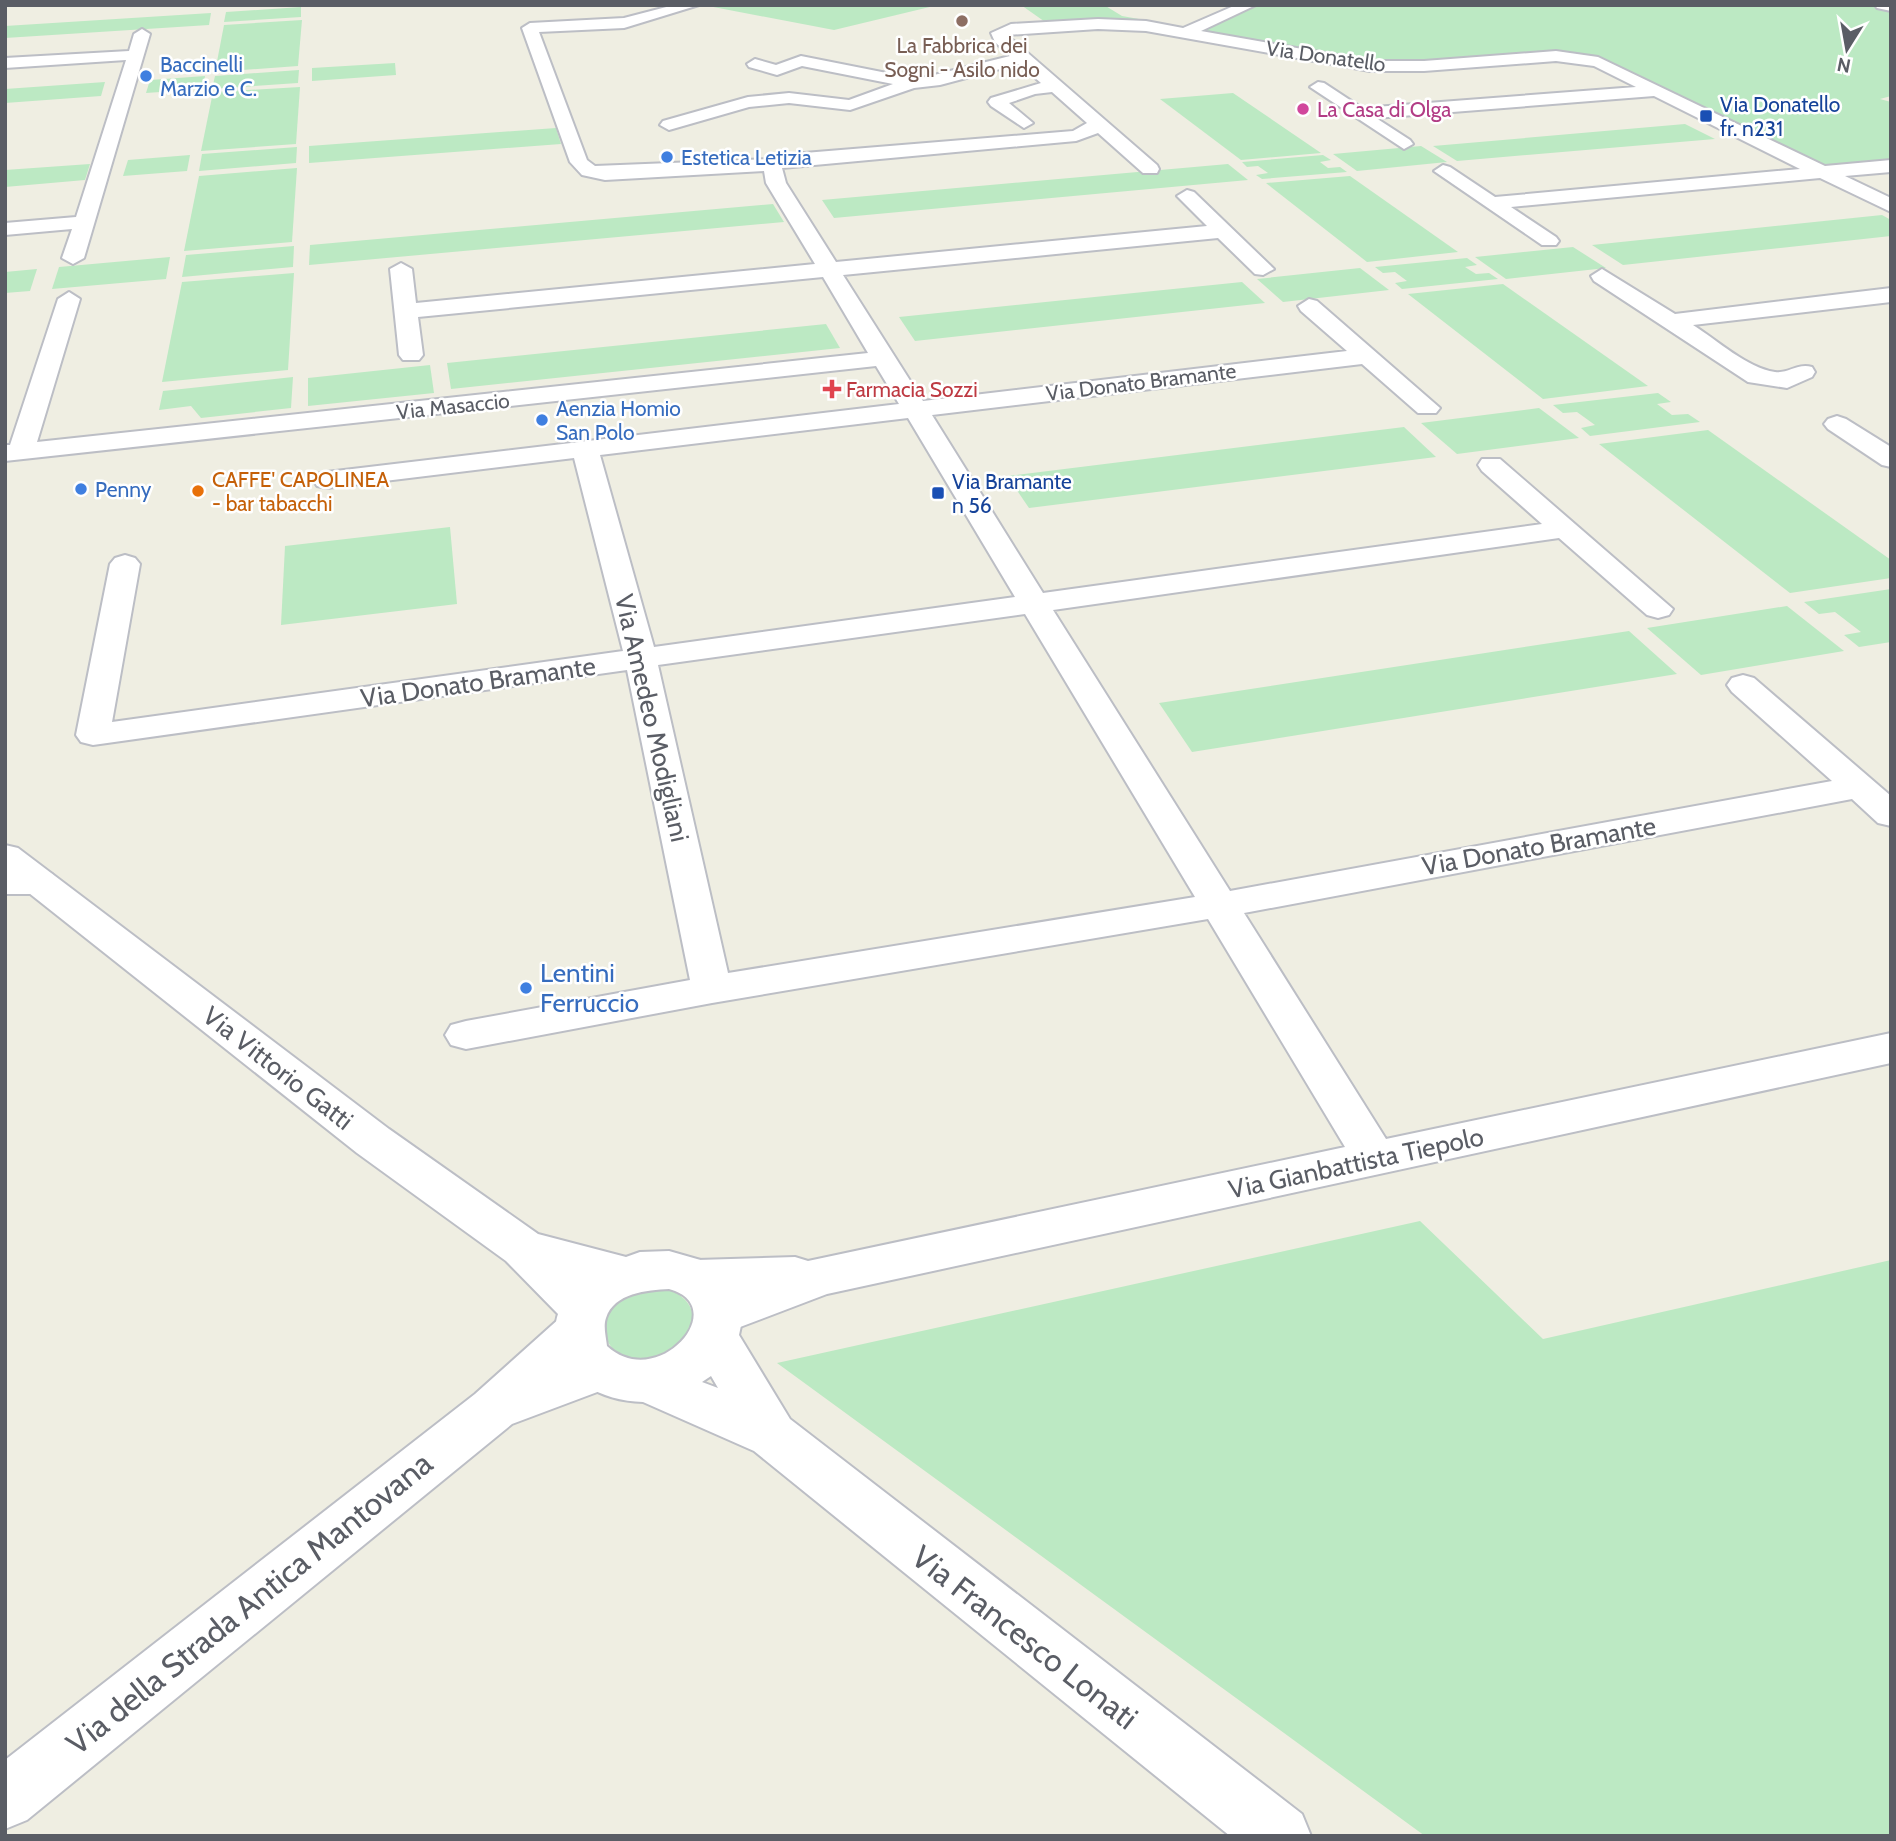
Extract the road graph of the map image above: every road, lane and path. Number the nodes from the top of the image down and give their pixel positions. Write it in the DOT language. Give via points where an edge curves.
graph roads {
  1 [pos="692,5"];
  2 [pos="1249,5"];
  3 [pos="1882,5"];
  4 [pos="615,8"];
  5 [pos="1891,8"];
  6 [pos="663,14"];
  7 [pos="1184,33"];
  8 [pos="142,34"];
  9 [pos="134,55"];
  10 [pos="1021,59"];
  11 [pos="5,63"];
  12 [pos="755,64"];
  13 [pos="912,83"];
  14 [pos="1054,87"];
  15 [pos="1318,88"];
  16 [pos="1654,91"];
  17 [pos="1358,114"];
  18 [pos="1096,122"];
  19 [pos="1024,123"];
  20 [pos="668,125"];
  21 [pos="1404,144"];
  22 [pos="772,165"];
  23 [pos="1891,166"];
  24 [pos="1150,169"];
  25 [pos="1443,171"];
  26 [pos="1823,173"];
  27 [pos="1186,196"];
  28 [pos="1491,203"];
  29 [pos="1891,206"];
  30 [pos="84,222"];
  31 [pos="5,229"];
  32 [pos="1223,230"];
  33 [pos="1549,241"];
  34 [pos="73,258"];
  35 [pos="829,268"];
  36 [pos="401,269"];
  37 [pos="1263,269"];
  38 [pos="1602,276"];
  39 [pos="1891,295"];
  40 [pos="69,299"];
  41 [pos="1309,306"];
  42 [pos="406,311"];
  43 [pos="1670,321"];
  44 [pos="411,355"];
  45 [pos="1367,356"];
  46 [pos="885,358"];
  47 [pos="1803,372"];
  48 [pos="916,408"];
  49 [pos="1427,408"];
  50 [pos="1837,424"];
  51 [pos="585,449"];
  52 [pos="13,452"];
  53 [pos="1891,459"];
  54 [pos="1490,465"];
  55 [pos="327,480"];
  56 [pos="1565,529"];
  57 [pos="125,564"];
  58 [pos="1035,603"];
  59 [pos="1658,609"];
  60 [pos="641,659"];
  61 [pos="1743,685"];
  62 [pos="1859,787"];
  63 [pos="1891,815"];
  64 [pos="5,856"];
  65 [pos="22,882"];
  66 [pos="1219,905"];
  67 [pos="712,989"];
  68 [pos="466,1035"];
  69 [pos="1891,1048"];
  70 [pos="1375,1159"];
  71 [pos="523,1248"];
  72 [pos="622,1275"];
  73 [pos="710,1310"];
  74 [pos="587,1336"];
  75 [pos="649,1382"];
  76 [pos="772,1435"];
  77 [pos="5,1798"];
  78 [pos="1280,1836"];
  1 -- 6 [label="street"];
  2 -- 7 [label="street"];
  3 -- 5 [label="street"];
  4 -- 6 [label="street"];
  6 -- 22 [label="street" via="624,23 530,28 579,162 589,171 605,174"];
  7 -- 10 [label="street, Via Donatello" via="1098,23 999,33"];
  7 -- 16 [label="street, Via Donatello" via="1370,66 1581,57"];
  8 -- 9 [label="street"];
  9 -- 11 [label="street"];
  9 -- 30 [label="street"];
  10 -- 13 [label="street" via="942,82"];
  10 -- 14 [label="street"];
  12 -- 13 [label="street" via="777,70 801,61"];
  13 -- 20 [label="street" via="850,105 789,99 748,102"];
  14 -- 18 [label="street"];
  14 -- 19 [label="street" via="1032,89 997,102"];
  15 -- 17 [label="street, Via Donatello"];
  16 -- 17 [label="street, Via Donatello"];
  16 -- 26 [label="street, Via Donatello"];
  17 -- 21 [label="street, Via Donatello"];
  18 -- 22 [label="street" via="1086,132 1059,139"];
  18 -- 24 [label="street"];
  22 -- 35 [label="street" via="776,183"];
  23 -- 26 [label="street"];
  25 -- 28 [label="street"];
  26 -- 28 [label="street"];
  26 -- 29 [label="street, Via Donatello"];
  27 -- 32 [label="street"];
  28 -- 33 [label="street"];
  30 -- 31 [label="street"];
  30 -- 34 [label="street"];
  32 -- 35 [label="street"];
  32 -- 37 [label="street"];
  35 -- 42 [label="street"];
  35 -- 46 [label="street"];
  36 -- 42 [label="street"];
  38 -- 43 [label="street"];
  39 -- 43 [label="street"];
  40 -- 52 [label="street, Via Masaccio"];
  41 -- 45 [label="street"];
  42 -- 44 [label="street"];
  43 -- 47 [label="street" via="1757,377 1787,381"];
  45 -- 48 [label="street, Via Donato Bramante"];
  45 -- 49 [label="street"];
  46 -- 48 [label="street"];
  46 -- 52 [label="street, Via Masaccio"];
  48 -- 51 [label="street"];
  48 -- 58 [label="street"];
  50 -- 53 [label="street"];
  51 -- 55 [label="street"];
  51 -- 60 [label="street, Via Amedeo Modigliani"];
  54 -- 56 [label="street"];
  56 -- 58 [label="street, Via Donato Bramante"];
  56 -- 59 [label="street"];
  57 -- 60 [label="street, Via Donato Bramante" via="93,735"];
  58 -- 60 [label="street, Via Donato Bramante"];
  58 -- 66 [label="street"];
  60 -- 67 [label="street, Via Amedeo Modigliani"];
  61 -- 62 [label="street"];
  62 -- 63 [label="street"];
  62 -- 66 [label="street, Via Donato Bramante"];
  64 -- 65 [label="street, Via Vittorio Gatti"];
  65 -- 71 [label="street, Via Vittorio Gatti"];
  66 -- 67 [label="street"];
  66 -- 70 [label="street"];
  67 -- 68 [label="street"];
  69 -- 70 [label="street, Via Gianbattista Tiepolo"];
  70 -- 73 [label="street, Via Gianbattista Tiepolo" via="821,1276"];
  71 -- 72 [label="street, Via Vittorio Gatti"];
  71 -- 74 [label="street, Via Vittorio Gatti"];
  72 -- 73 [label="street" via="674,1270"];
  72 -- 74 [label="street" via="599,1290"];
  73 -- 75 [label="street, Via Francesco Lonati" via="700,1358 677,1373"];
  73 -- 76 [label="street, Via Francesco Lonati"];
  74 -- 75 [label="street, Via Francesco Lonati" via="622,1380"];
  74 -- 77 [label="street, Via della Strada Antica Mantovana"];
  75 -- 76 [label="street, Via Francesco Lonati"];
  76 -- 78 [label="street, Via Francesco Lonati"];
}
